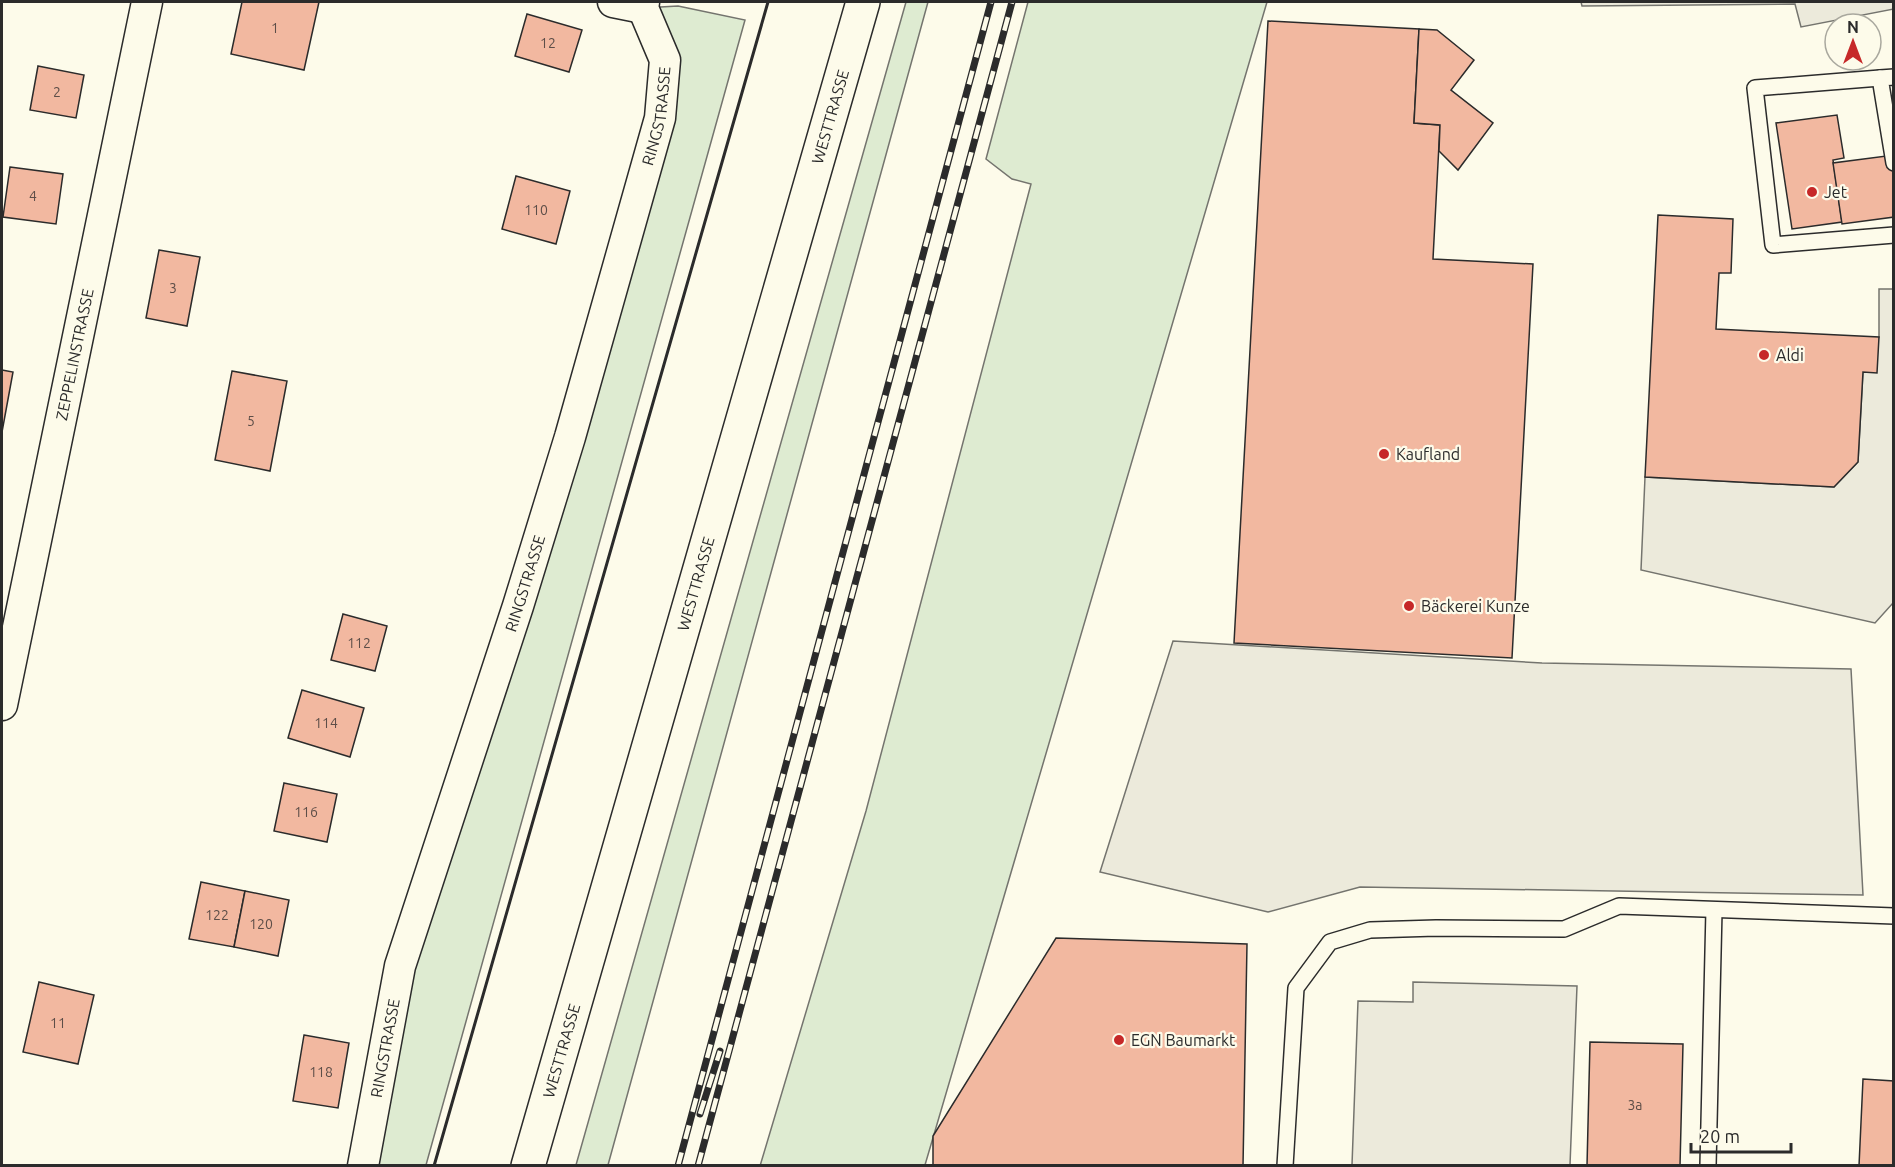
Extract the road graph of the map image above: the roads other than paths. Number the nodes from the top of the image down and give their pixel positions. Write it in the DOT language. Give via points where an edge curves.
graph roads {
  1 [pos="147,2"];
  2 [pos="613,2"];
  3 [pos="863,2"];
  4 [pos="644,5"];
  5 [pos="1887,78"];
  6 [pos="1893,163"];
  7 [pos="1893,235"];
  8 [pos="2,705"];
  9 [pos="1714,910"];
  10 [pos="1893,916"];
  11 [pos="363,1166"];
  12 [pos="528,1166"];
  13 [pos="1285,1166"];
  14 [pos="1708,1166"];
  1 -- 8 [label="street, ZEPPELINSTRASSE"];
  2 -- 4 [label="street"];
  3 -- 12 [label="main road, WESTTRASSE"];
  4 -- 11 [label="street, RINGSTRASSE" via="665,60 660,118 570,437 400,966"];
  5 -- 6 [label="lane"];
  5 -- 7 [label="lane" via="1755,88 1773,246"];
  9 -- 10 [label="lane"];
  9 -- 13 [label="lane" via="1619,906 1564,929 1370,930 1330,942 1296,988"];
  9 -- 14 [label="lane"];
}
